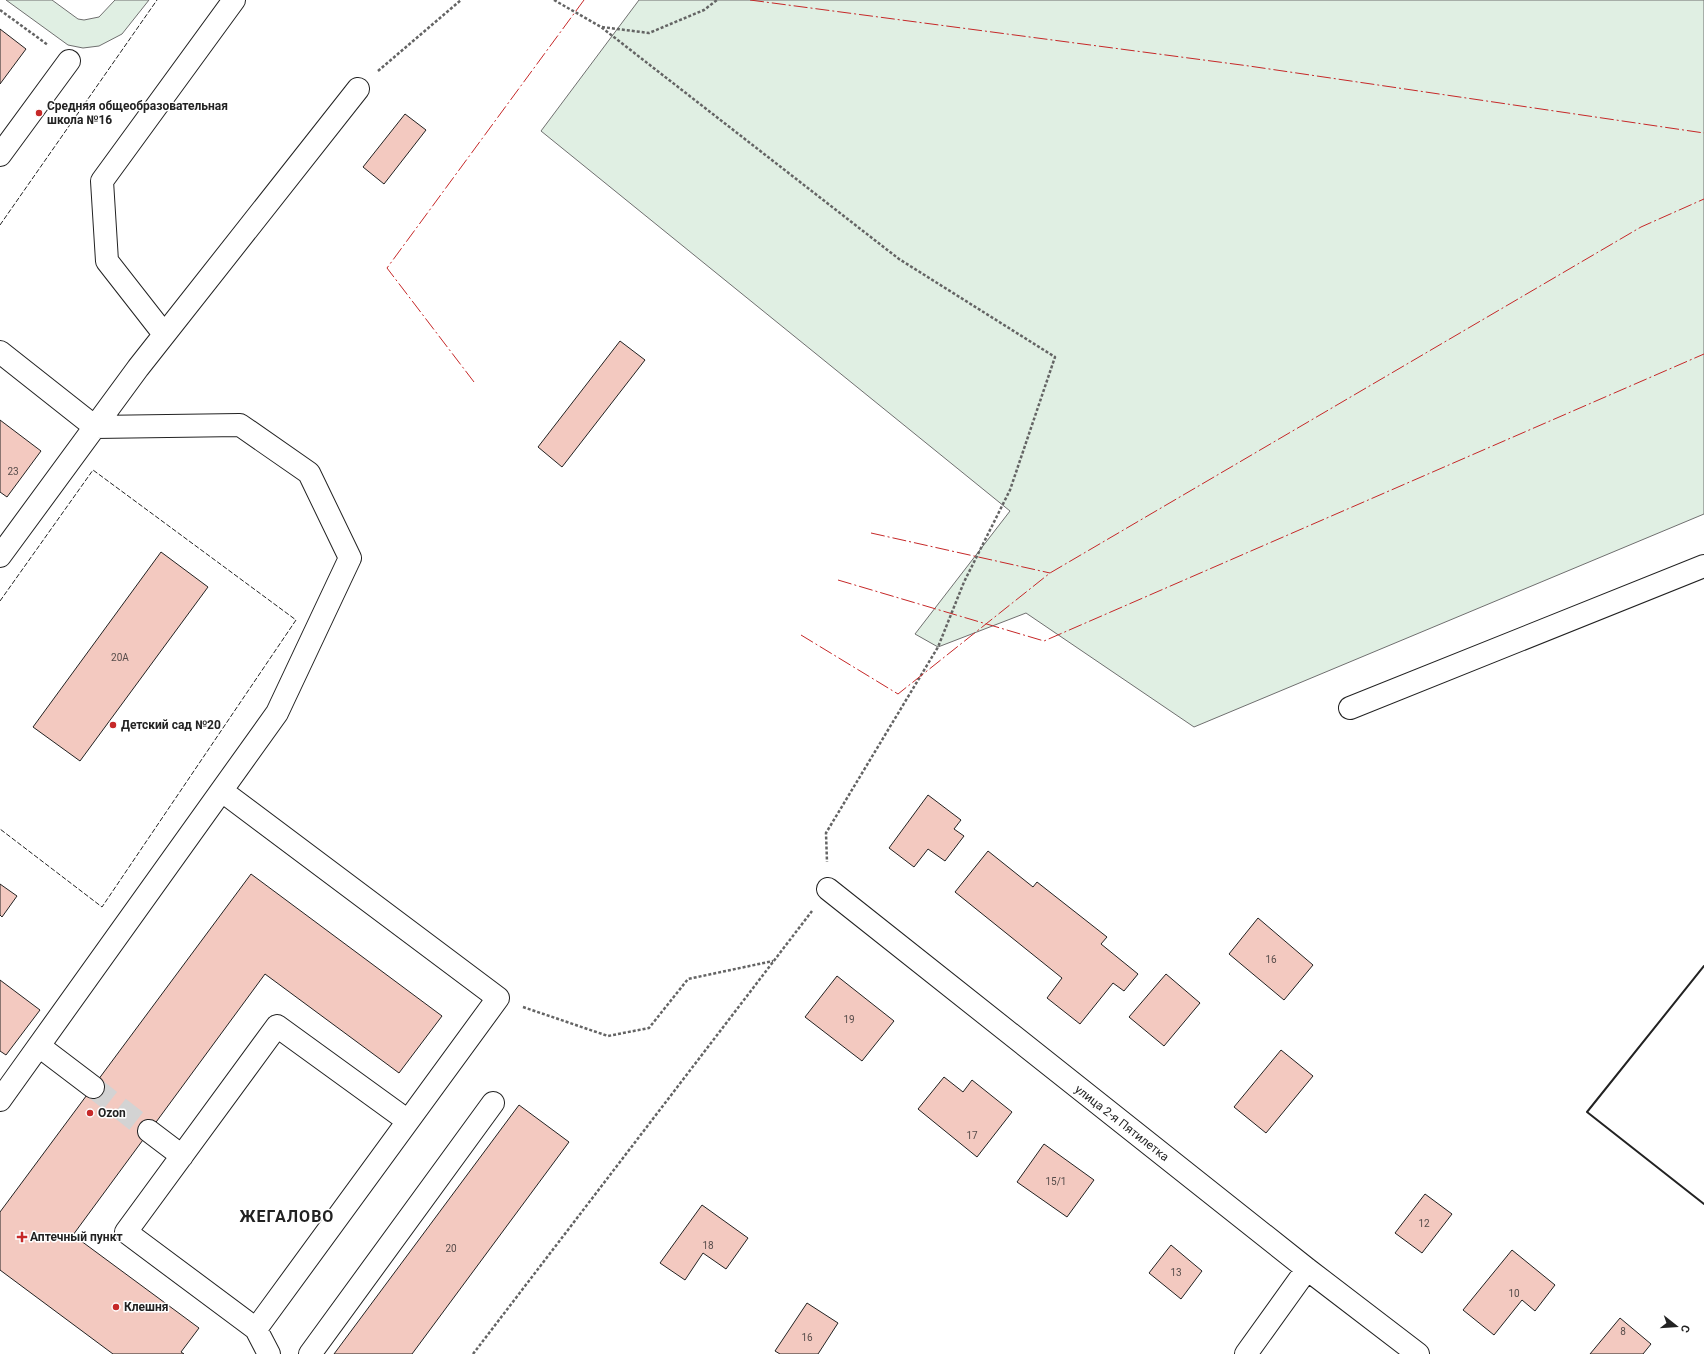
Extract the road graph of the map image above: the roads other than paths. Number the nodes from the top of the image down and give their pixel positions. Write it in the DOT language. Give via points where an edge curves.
graph roads {
  1 [pos="234,0"];
  2 [pos="69,61"];
  3 [pos="358,89"];
  4 [pos="0,154"];
  5 [pos="164,334"];
  6 [pos="0,352"];
  7 [pos="95,427"];
  8 [pos="0,556"];
  9 [pos="1704,566"];
  10 [pos="1350,708"];
  11 [pos="222,791"];
  12 [pos="828,889"];
  13 [pos="39,1046"];
  14 [pos="93,1087"];
  15 [pos="2,1094"];
  16 [pos="493,1103"];
  17 [pos="408,1121"];
  18 [pos="150,1131"];
  19 [pos="182,1156"];
  20 [pos="1307,1269"];
  21 [pos="256,1329"];
  22 [pos="269,1354"];
  23 [pos="310,1354"];
  24 [pos="1246,1354"];
  25 [pos="1418,1354"];
  1 -- 5 [label="street" via="102,181 107,261"];
  2 -- 4 [label="street"];
  3 -- 5 [label="street"];
  5 -- 7 [label="street"];
  6 -- 7 [label="street"];
  7 -- 8 [label="street"];
  7 -- 11 [label="street" via="240,425 309,473 350,558 277,713"];
  9 -- 10 [label="street"];
  11 -- 13 [label="street"];
  11 -- 17 [label="street" via="498,998"];
  12 -- 20 [label="street, улица 2-я Пятилетка"];
  13 -- 14 [label="street"];
  13 -- 15 [label="street"];
  16 -- 23 [label="street"];
  17 -- 19 [label="street" via="277,1026"];
  17 -- 21 [label="street"];
  18 -- 19 [label="street"];
  19 -- 21 [label="street" via="126,1232"];
  20 -- 24 [label="street"];
  20 -- 25 [label="street, улица 2-я Пятилетка"];
  21 -- 22 [label="street"];
}
